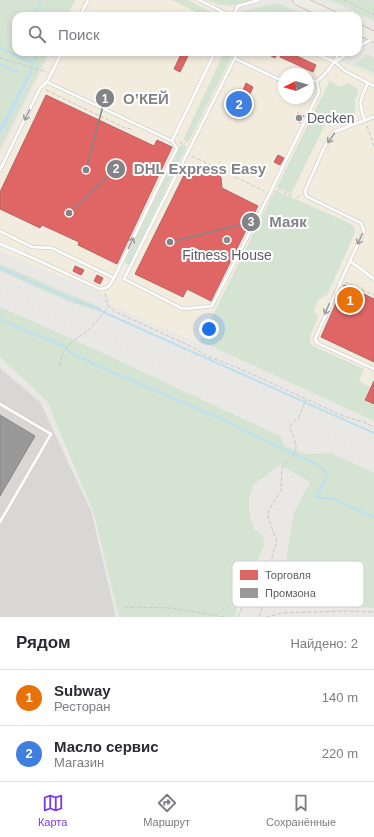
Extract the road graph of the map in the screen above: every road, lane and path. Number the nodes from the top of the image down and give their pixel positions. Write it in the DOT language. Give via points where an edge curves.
graph roads {
  1 [pos="88,0"];
  2 [pos="199,0"];
  3 [pos="259,0"];
  4 [pos="298,0"];
  5 [pos="344,0"];
  6 [pos="82,12"];
  7 [pos="224,12"];
  8 [pos="234,12"];
  9 [pos="324,12"];
  10 [pos="374,16"];
  11 [pos="362,31"];
  12 [pos="374,37"];
  13 [pos="362,44"];
  14 [pos="60,56"];
  15 [pos="213,56"];
  16 [pos="321,56"];
  17 [pos="338,56"];
  18 [pos="344,56"];
  19 [pos="0,58"];
  20 [pos="234,58"];
  21 [pos="335,62"];
  22 [pos="44,71"];
  23 [pos="278,79"];
  24 [pos="314,81"];
  25 [pos="317,81"];
  26 [pos="47,82"];
  27 [pos="368,83"];
  28 [pos="374,86"];
  29 [pos="40,88"];
  30 [pos="374,117"];
  31 [pos="365,120"];
  32 [pos="138,129"];
  33 [pos="172,141"];
  34 [pos="190,146"];
  35 [pos="374,146"];
  36 [pos="177,148"];
  37 [pos="187,154"];
  38 [pos="220,161"];
  39 [pos="216,168"];
  40 [pos="0,170"];
  41 [pos="272,188"];
  42 [pos="270,194"];
  43 [pos="292,196"];
  44 [pos="0,231"];
  45 [pos="0,244"];
  46 [pos="350,262"];
  47 [pos="114,278"];
  48 [pos="374,279"];
  49 [pos="341,280"];
  50 [pos="105,295"];
  51 [pos="374,295"];
  52 [pos="108,306"];
  53 [pos="60,366"];
  54 [pos="374,369"];
  55 [pos="306,399"];
  56 [pos="0,404"];
  57 [pos="374,427"];
  58 [pos="0,522"];
  59 [pos="271,561"];
  60 [pos="125,607"];
  61 [pos="242,607"];
  62 [pos="262,607"];
  63 [pos="374,612"];
  64 [pos="224,617"];
  65 [pos="238,617"];
  66 [pos="259,617"];
  67 [pos="266,617"];
  1 -- 6 [label="lane"];
  2 -- 7 [label="lane"];
  3 -- 8 [label="lane" via="238,6"];
  4 -- 9 [label="highway"];
  5 -- 10 [label="path"];
  11 -- 12 [label="highway"];
  12 -- 13 [label="lane"];
  14 -- 26 [label="lane"];
  15 -- 33 [label="lane"];
  16 -- 21 [label="lane"];
  17 -- 21 [label="lane"];
  18 -- 21 [label="lane"];
  19 -- 22 [label="path"];
  20 -- 23 [label="lane"];
  20 -- 34 [label="lane"];
  21 -- 25 [label="lane"];
  21 -- 27 [label="lane" via="345,71"];
  24 -- 25 [label="lane"];
  25 -- 41 [label="lane" via="319,92"];
  26 -- 29 [label="lane"];
  26 -- 33 [label="lane"];
  27 -- 28 [label="lane"];
  27 -- 31 [label="lane" via="360,105"];
  29 -- 32 [label="path" via="125,128"];
  29 -- 40 [label="lane, one-way"];
  30 -- 31 [label="lane"];
  31 -- 35 [label="path"];
  31 -- 46 [label="lane, one-way" via="334,132 305,191 306,196 361,223 364,231"];
  33 -- 36 [label="lane"];
  34 -- 36 [label="path" via="181,142"];
  34 -- 37 [label="lane"];
  47 -- 36 [label="lane, one-way"];
  37 -- 39 [label="path"];
  37 -- 42 [label="lane" via="124,279 183,309 212,306"];
  38 -- 39 [label="path"];
  39 -- 42 [label="path"];
  41 -- 42 [label="lane"];
  41 -- 43 [label="path" via="276,187"];
  44 -- 47 [label="lane" via="32,247 52,248"];
  45 -- 47 [label="lane" via="100,289 109,287"];
  46 -- 48 [label="lane"];
  46 -- 49 [label="lane"];
  49 -- 51 [label="path"];
  49 -- 54 [label="lane, one-way" via="315,339 317,343"];
  50 -- 52 [label="path"];
  52 -- 53 [label="path" via="91,328 68,346 62,355"];
  52 -- 55 [label="path" via="207,356"];
  55 -- 57 [label="path"];
  55 -- 59 [label="path" via="299,417 290,426 296,446 294,454 282,467 281,490 268,512 277,541"];
  56 -- 58 [label="lane" via="51,434"];
  60 -- 64 [label="path" via="171,608"];
  61 -- 65 [label="path"];
  62 -- 66 [label="path"];
  63 -- 67 [label="path" via="283,613"];
}
